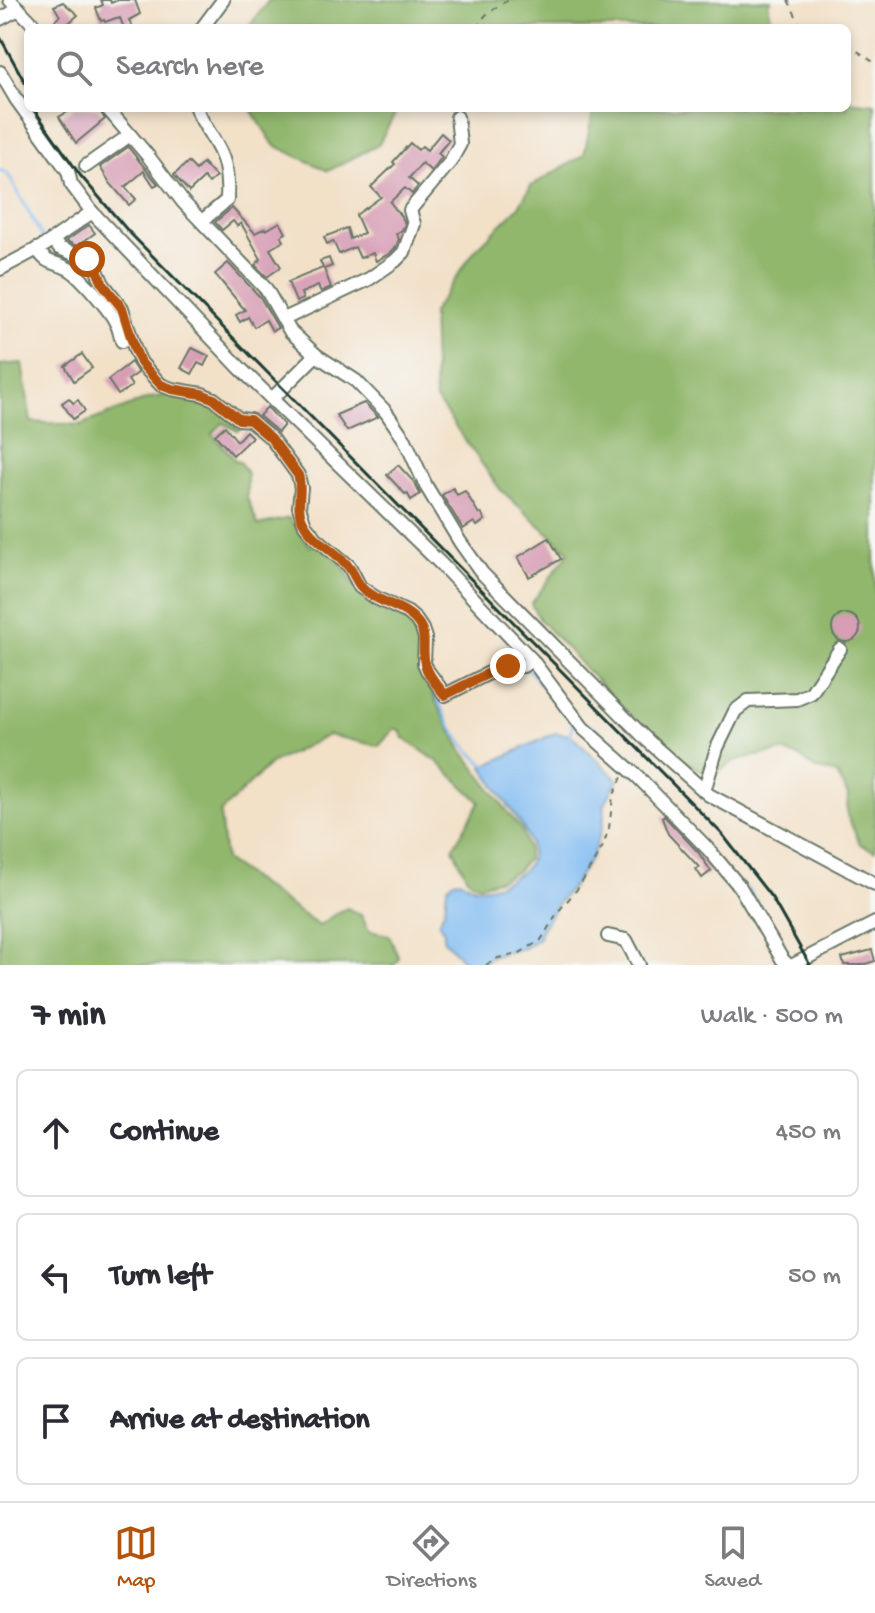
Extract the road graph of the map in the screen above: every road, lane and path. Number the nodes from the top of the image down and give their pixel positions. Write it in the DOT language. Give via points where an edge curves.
graph roads {
  1 [pos="223,0"];
  2 [pos="508,0"];
  3 [pos="788,0"];
  4 [pos="15,5"];
  5 [pos="0,19"];
  6 [pos="33,24"];
  7 [pos="205,24"];
  8 [pos="478,24"];
  9 [pos="800,24"];
  10 [pos="851,47"];
  11 [pos="875,63"];
  12 [pos="0,72"];
  13 [pos="24,110"];
  14 [pos="25,112"];
  15 [pos="110,112"];
  16 [pos="198,112"];
  17 [pos="457,117"];
  18 [pos="130,135"];
  19 [pos="86,166"];
  20 [pos="92,212"];
  21 [pos="202,221"];
  22 [pos="46,244"];
  23 [pos="0,269"];
  24 [pos="284,319"];
  25 [pos="122,341"];
  26 [pos="316,355"];
  27 [pos="272,399"];
  28 [pos="840,649"];
  29 [pos="527,664"];
  30 [pos="620,771"];
  31 [pos="704,791"];
  32 [pos="875,884"];
  33 [pos="875,923"];
  34 [pos="608,936"];
  35 [pos="486,965"];
  36 [pos="639,965"];
  37 [pos="791,965"];
  1 -- 7 [label="street"];
  2 -- 8 [label="path"];
  3 -- 9 [label="path"];
  4 -- 5 [label="street"];
  4 -- 6 [label="street"];
  10 -- 11 [label="path"];
  12 -- 13 [label="street"];
  14 -- 20 [label="street"];
  15 -- 18 [label="street"];
  16 -- 21 [label="street" via="223,156 228,192 227,200"];
  17 -- 24 [label="street" via="460,144 410,210 414,224 404,252 369,279"];
  18 -- 19 [label="street"];
  18 -- 21 [label="street"];
  20 -- 22 [label="street"];
  20 -- 27 [label="street"];
  21 -- 24 [label="street" via="266,289"];
  22 -- 23 [label="street"];
  22 -- 25 [label="street" via="43,258 67,267 86,284 116,322"];
  22 -- 29 [label="street" via="87,259 96,268 122,308 141,363 161,385 214,399 271,438 298,475 305,525 349,566 360,587 416,620 425,638 424,663 445,695 499,668"];
  24 -- 26 [label="street"];
  26 -- 27 [label="street"];
  26 -- 31 [label="street" via="356,381 386,412 482,573"];
  27 -- 29 [label="street" via="440,563"];
  28 -- 31 [label="street" via="811,693 797,699 748,701 735,711"];
  29 -- 37 [label="street" via="723,865 782,959"];
  30 -- 35 [label="path" via="623,779 613,797 603,846 579,887 541,940"];
  31 -- 32 [label="street"];
  33 -- 37 [label="street"];
  34 -- 36 [label="street" via="626,940"];
}
